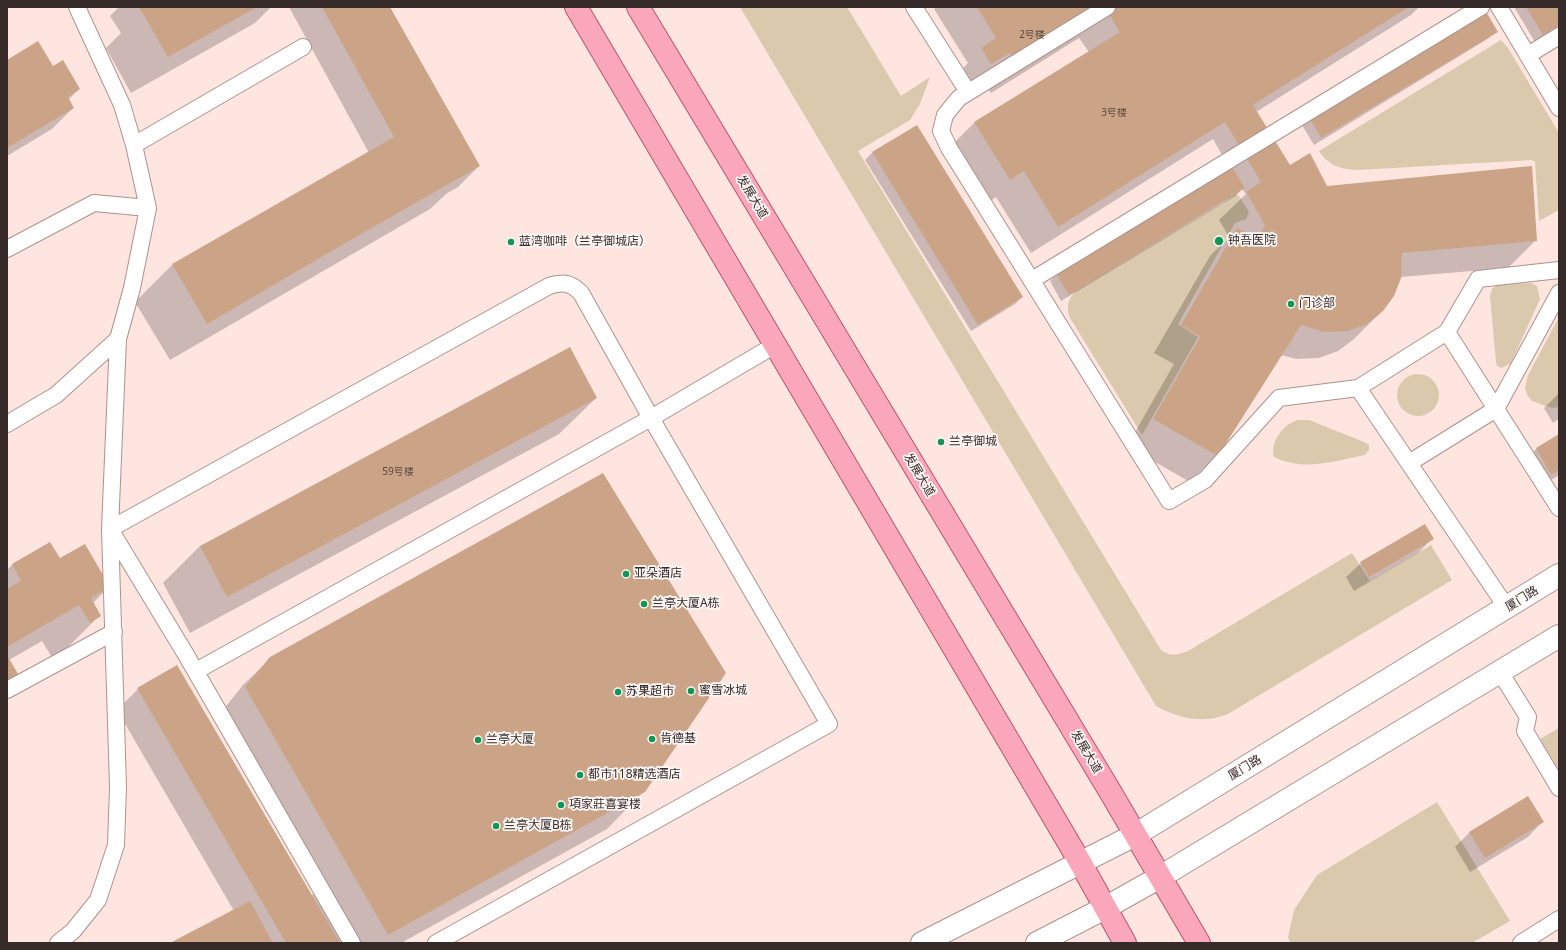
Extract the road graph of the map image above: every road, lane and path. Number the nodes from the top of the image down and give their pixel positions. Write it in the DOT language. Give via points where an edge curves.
graph roads {
  1 [pos="77,7"];
  2 [pos="576,7"];
  3 [pos="638,7"];
  4 [pos="914,7"];
  5 [pos="1107,7"];
  6 [pos="1481,7"];
  7 [pos="1499,7"];
  8 [pos="1559,36"];
  9 [pos="303,47"];
  10 [pos="1528,55"];
  11 [pos="968,92"];
  12 [pos="1559,108"];
  13 [pos="134,145"];
  14 [pos="148,208"];
  15 [pos="7,249"];
  16 [pos="1559,270"];
  17 [pos="1032,280"];
  18 [pos="1559,292"];
  19 [pos="1447,332"];
  20 [pos="118,339"];
  21 [pos="775,345"];
  22 [pos="1358,388"];
  23 [pos="1496,409"];
  24 [pos="651,418"];
  25 [pos="7,424"];
  26 [pos="1409,464"];
  27 [pos="1559,508"];
  28 [pos="110,529"];
  29 [pos="1559,575"];
  30 [pos="1507,608"];
  31 [pos="114,632"];
  32 [pos="1559,636"];
  33 [pos="196,671"];
  34 [pos="1500,672"];
  35 [pos="7,690"];
  36 [pos="1559,788"];
  37 [pos="1135,835"];
  38 [pos="1080,862"];
  39 [pos="1160,877"];
  40 [pos="1105,908"];
  41 [pos="1559,919"];
  42 [pos="58,943"];
  43 [pos="352,943"];
  44 [pos="436,943"];
  45 [pos="922,943"];
  46 [pos="1037,943"];
  47 [pos="1125,943"];
  48 [pos="1199,943"];
  49 [pos="1521,943"];
  1 -- 13 [label="lane" via="122,105"];
  2 -- 21 [label="main road"];
  3 -- 37 [label="main road, 发展大道"];
  4 -- 11 [label="lane"];
  5 -- 11 [label="lane"];
  6 -- 17 [label="lane"];
  7 -- 10 [label="lane"];
  8 -- 10 [label="lane"];
  9 -- 13 [label="lane"];
  10 -- 12 [label="lane"];
  11 -- 17 [label="lane" via="959,98 945,115 941,131 949,148"];
  13 -- 14 [label="lane"];
  14 -- 15 [label="lane" via="94,203"];
  14 -- 20 [label="lane" via="132,288"];
  16 -- 19 [label="lane" via="1478,279"];
  17 -- 22 [label="lane" via="1169,500 1205,480 1279,398"];
  18 -- 23 [label="lane"];
  19 -- 22 [label="lane"];
  19 -- 23 [label="lane"];
  20 -- 25 [label="lane" via="56,395"];
  20 -- 28 [label="lane"];
  21 -- 24 [label="lane"];
  21 -- 38 [label="main road"];
  22 -- 26 [label="lane"];
  23 -- 26 [label="lane"];
  23 -- 27 [label="lane"];
  24 -- 28 [label="lane" via="581,293 574,286 563,282 549,286"];
  24 -- 33 [label="lane"];
  24 -- 44 [label="lane" via="829,724"];
  26 -- 30 [label="lane"];
  28 -- 31 [label="lane"];
  28 -- 33 [label="lane"];
  29 -- 30 [label="street, 厦门路"];
  30 -- 37 [label="street, 厦门路"];
  31 -- 35 [label="lane"];
  31 -- 42 [label="lane" via="118,787 116,845 98,900 73,931"];
  32 -- 34 [label="street"];
  33 -- 43 [label="lane"];
  34 -- 36 [label="lane" via="1528,717 1525,731"];
  34 -- 39 [label="street"];
  37 -- 38 [label="street, 厦门路"];
  37 -- 39 [label="main road, 发展大道"];
  38 -- 40 [label="main road"];
  38 -- 45 [label="street, 厦门路"];
  39 -- 40 [label="street"];
  39 -- 48 [label="main road, 发展大道"];
  40 -- 46 [label="street"];
  40 -- 47 [label="main road"];
  41 -- 49 [label="lane"];
}
